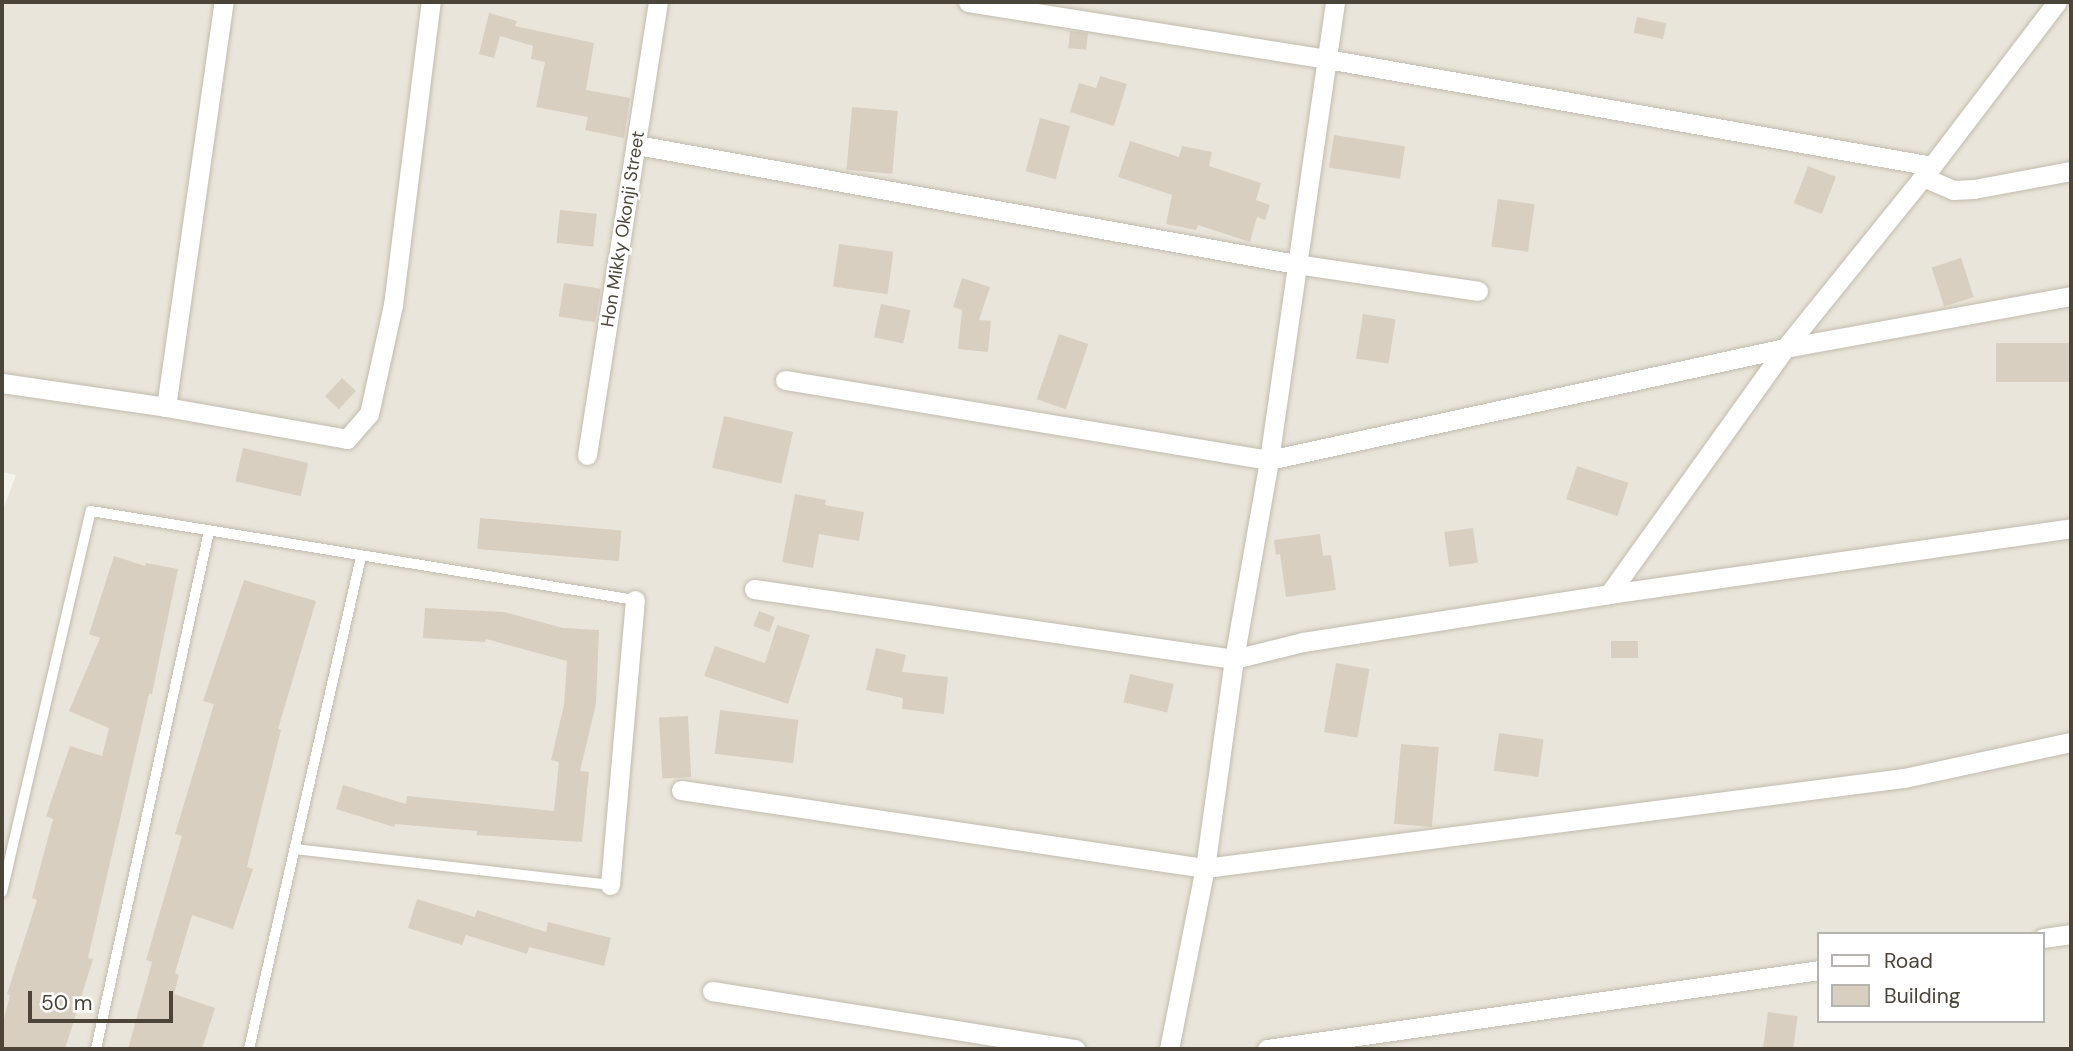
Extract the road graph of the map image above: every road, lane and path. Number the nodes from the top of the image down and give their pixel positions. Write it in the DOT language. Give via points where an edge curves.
graph roads {
  1 [pos="224,2"];
  2 [pos="431,2"];
  3 [pos="658,2"];
  4 [pos="968,2"];
  5 [pos="1335,2"];
  6 [pos="2057,2"];
  7 [pos="2063,2"];
  8 [pos="2071,6"];
  9 [pos="1327,59"];
  10 [pos="637,145"];
  11 [pos="2071,170"];
  12 [pos="1928,171"];
  13 [pos="1296,264"];
  14 [pos="1478,291"];
  15 [pos="2071,296"];
  16 [pos="1785,348"];
  17 [pos="785,380"];
  18 [pos="2,383"];
  19 [pos="166,407"];
  20 [pos="587,455"];
  21 [pos="1269,460"];
  22 [pos="2071,528"];
  23 [pos="209,531"];
  24 [pos="361,557"];
  25 [pos="754,589"];
  26 [pos="1609,594"];
  27 [pos="635,600"];
  28 [pos="1234,659"];
  29 [pos="2071,742"];
  30 [pos="681,790"];
  31 [pos="295,849"];
  32 [pos="1205,868"];
  33 [pos="610,885"];
  34 [pos="2,892"];
  35 [pos="2071,934"];
  36 [pos="2045,938"];
  37 [pos="1818,970"];
  38 [pos="712,991"];
  39 [pos="96,1049"];
  40 [pos="249,1049"];
  41 [pos="1075,1049"];
  42 [pos="1169,1049"];
  43 [pos="1267,1049"];
  1 -- 19 [label="street"];
  2 -- 19 [label="street" via="393,305 369,414 347,439"];
  3 -- 10 [label="street, Hon Mikky Okonji Street"];
  4 -- 9 [label="street"];
  5 -- 9 [label="street"];
  6 -- 12 [label="street"];
  7 -- 8 [label="street"];
  9 -- 12 [label="street"];
  9 -- 13 [label="street"];
  10 -- 13 [label="street"];
  10 -- 20 [label="street, Hon Mikky Okonji Street"];
  11 -- 12 [label="street" via="1953,190"];
  12 -- 16 [label="street"];
  13 -- 14 [label="street"];
  13 -- 21 [label="street"];
  15 -- 16 [label="street"];
  16 -- 21 [label="street"];
  16 -- 26 [label="street"];
  17 -- 21 [label="street"];
  18 -- 19 [label="street"];
  21 -- 28 [label="street"];
  22 -- 26 [label="street"];
  23 -- 24 [label="lane"];
  23 -- 34 [label="lane" via="91,511"];
  23 -- 39 [label="lane"];
  24 -- 27 [label="lane"];
  24 -- 31 [label="lane"];
  25 -- 28 [label="street"];
  26 -- 28 [label="street" via="1303,642"];
  27 -- 33 [label="street"];
  28 -- 32 [label="street"];
  29 -- 32 [label="street" via="1904,778"];
  30 -- 32 [label="street"];
  31 -- 33 [label="lane"];
  31 -- 40 [label="lane"];
  32 -- 42 [label="street"];
  35 -- 36 [label="street"];
  37 -- 43 [label="street"];
  38 -- 41 [label="street"];
}
